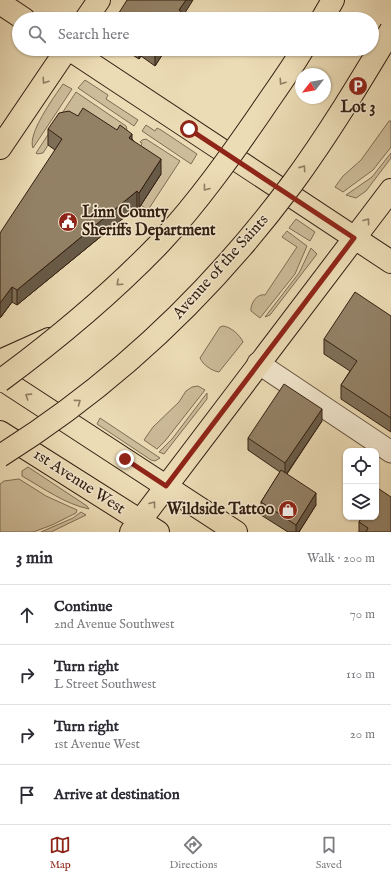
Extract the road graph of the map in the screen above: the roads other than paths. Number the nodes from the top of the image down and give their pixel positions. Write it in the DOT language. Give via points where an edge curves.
graph roads {
  1 [pos="99,0"];
  2 [pos="333,0"];
  3 [pos="0,3"];
  4 [pos="14,12"];
  5 [pos="91,12"];
  6 [pos="326,12"];
  7 [pos="391,30"];
  8 [pos="379,49"];
  9 [pos="63,56"];
  10 [pos="79,56"];
  11 [pos="298,56"];
  12 [pos="375,56"];
  13 [pos="0,148"];
  14 [pos="391,190"];
  15 [pos="354,238"];
  16 [pos="391,262"];
  17 [pos="61,334"];
  18 [pos="0,360"];
  19 [pos="258,363"];
  20 [pos="0,379"];
  21 [pos="0,432"];
  22 [pos="391,452"];
  23 [pos="0,456"];
  24 [pos="166,486"];
  25 [pos="143,528"];
  26 [pos="236,532"];
  1 -- 5 [label="main road"];
  2 -- 6 [label="main road"];
  3 -- 4 [label="main road"];
  8 -- 7 [label="main road, Avenue of the Saints, one-way, bridge"];
  9 -- 13 [label="main road, one-way"];
  10 -- 15 [label="main road"];
  11 -- 17 [label="main road, one-way, bridge" via="239,145 198,198 128,275"];
  23 -- 12 [label="main road, Avenue of the Saints, one-way, bridge" via="95,390 132,359 203,290 292,184"];
  15 -- 14 [label="main road, one-way"];
  15 -- 16 [label="main road"];
  15 -- 19 [label="main road"];
  17 -- 18 [label="main road, bridge"];
  17 -- 20 [label="main road, bridge"];
  19 -- 22 [label="lane"];
  19 -- 24 [label="main road"];
  24 -- 20 [label="main road, one-way"];
  21 -- 25 [label="main road, 1st Avenue West"];
  25 -- 24 [label="main road, one-way"];
  24 -- 26 [label="main road"];
}
